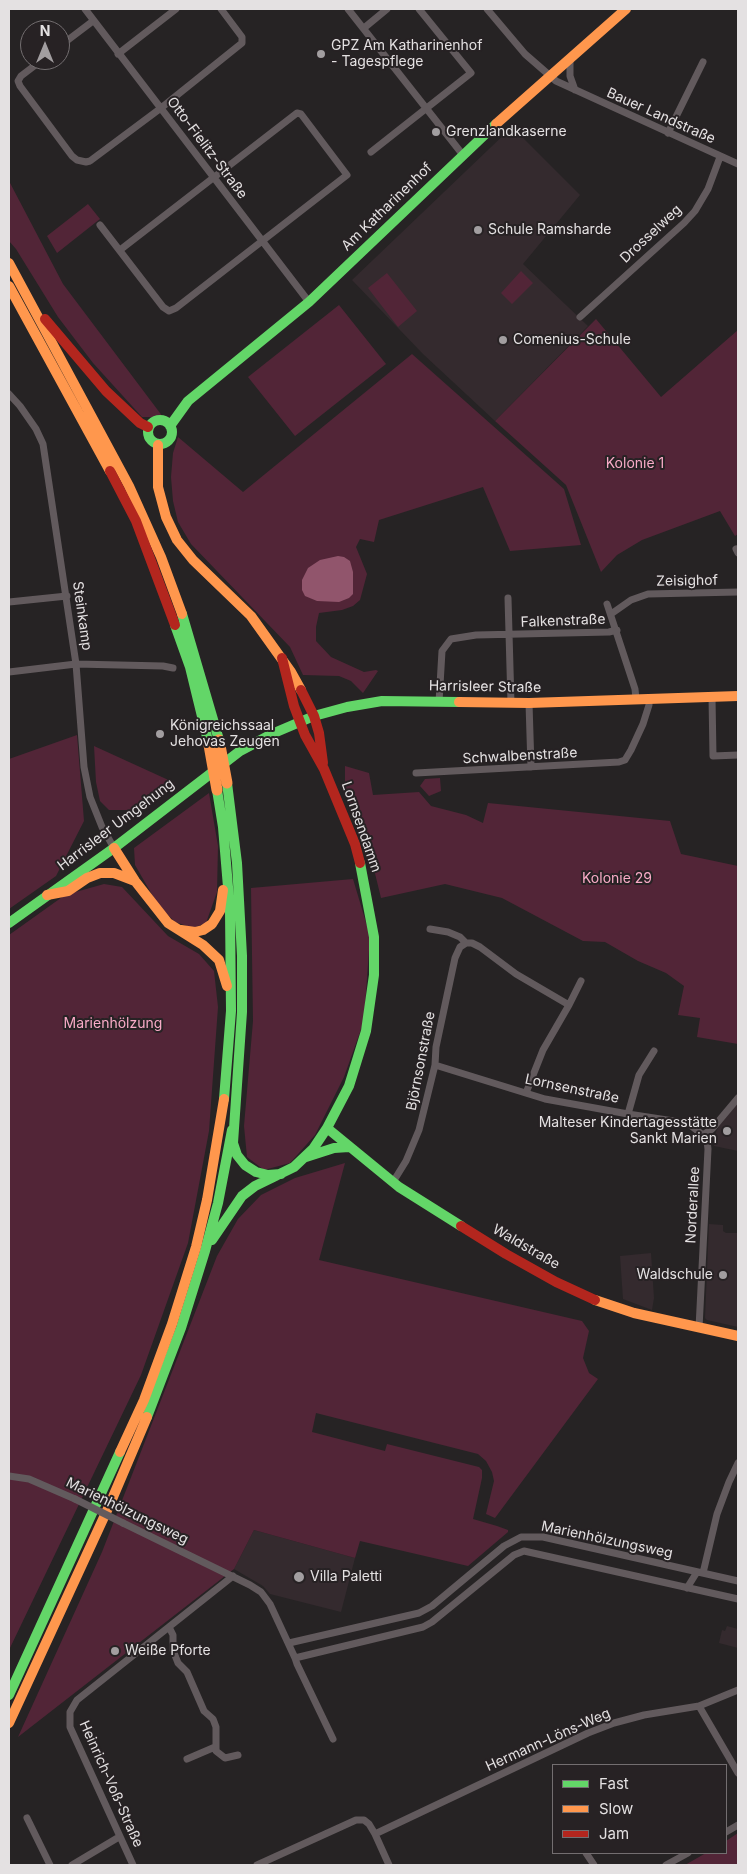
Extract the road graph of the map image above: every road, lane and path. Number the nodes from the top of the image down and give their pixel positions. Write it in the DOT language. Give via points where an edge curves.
graph roads {
  1 [pos="85,9"];
  2 [pos="176,9"];
  3 [pos="220,9"];
  4 [pos="348,9"];
  5 [pos="387,9"];
  6 [pos="419,9"];
  7 [pos="487,9"];
  8 [pos="626,9"];
  9 [pos="93,21"];
  10 [pos="364,28"];
  11 [pos="70,38"];
  12 [pos="118,54"];
  13 [pos="570,59"];
  14 [pos="703,62"];
  15 [pos="29,70"];
  16 [pos="550,77"];
  17 [pos="575,90"];
  18 [pos="160,108"];
  19 [pos="426,108"];
  20 [pos="668,133"];
  21 [pos="372,152"];
  22 [pos="463,155"];
  23 [pos="720,156"];
  24 [pos="738,164"];
  25 [pos="214,178"];
  26 [pos="100,224"];
  27 [pos="262,241"];
  28 [pos="120,250"];
  29 [pos="9,263"];
  30 [pos="9,286"];
  31 [pos="27,298"];
  32 [pos="309,302"];
  33 [pos="580,317"];
  34 [pos="9,394"];
  35 [pos="170,426"];
  36 [pos="148,427"];
  37 [pos="158,445"];
  38 [pos="738,592"];
  39 [pos="67,596"];
  40 [pos="508,598"];
  41 [pos="9,602"];
  42 [pos="607,604"];
  43 [pos="611,614"];
  44 [pos="617,630"];
  45 [pos="509,635"];
  46 [pos="282,658"];
  47 [pos="76,664"];
  48 [pos="173,668"];
  49 [pos="9,672"];
  50 [pos="738,696"];
  51 [pos="712,697"];
  52 [pos="649,698"];
  53 [pos="636,699"];
  54 [pos="439,702"];
  55 [pos="511,703"];
  56 [pos="529,703"];
  57 [pos="314,716"];
  58 [pos="300,721"];
  59 [pos="214,743"];
  60 [pos="240,751"];
  61 [pos="738,755"];
  62 [pos="531,767"];
  63 [pos="324,769"];
  64 [pos="416,773"];
  65 [pos="222,786"];
  66 [pos="114,848"];
  67 [pos="226,857"];
  68 [pos="135,881"];
  69 [pos="47,895"];
  70 [pos="9,923"];
  71 [pos="430,929"];
  72 [pos="178,930"];
  73 [pos="466,943"];
  74 [pos="581,982"];
  75 [pos="569,1005"];
  76 [pos="231,1011"];
  77 [pos="654,1051"];
  78 [pos="435,1065"];
  79 [pos="526,1093"];
  80 [pos="738,1098"];
  81 [pos="628,1114"];
  82 [pos="328,1128"];
  83 [pos="232,1130"];
  84 [pos="703,1135"];
  85 [pos="349,1147"];
  86 [pos="306,1157"];
  87 [pos="281,1174"];
  88 [pos="393,1182"];
  89 [pos="205,1250"];
  90 [pos="699,1328"];
  91 [pos="738,1336"];
  92 [pos="738,1463"];
  93 [pos="9,1476"];
  94 [pos="512,1541"];
  95 [pos="518,1553"];
  96 [pos="700,1573"];
  97 [pos="233,1576"];
  98 [pos="738,1582"];
  99 [pos="687,1588"];
  100 [pos="738,1598"];
  101 [pos="169,1627"];
  102 [pos="289,1643"];
  103 [pos="296,1658"];
  104 [pos="738,1690"];
  105 [pos="9,1695"];
  106 [pos="699,1706"];
  107 [pos="9,1722"];
  108 [pos="333,1739"];
  109 [pos="215,1747"];
  110 [pos="238,1755"];
  111 [pos="187,1759"];
  112 [pos="738,1773"];
  113 [pos="27,1818"];
  114 [pos="738,1825"];
  115 [pos="727,1831"];
  116 [pos="375,1834"];
  117 [pos="119,1836"];
  118 [pos="587,1854"];
  119 [pos="683,1854"];
  120 [pos="50,1865"];
  121 [pos="72,1865"];
  122 [pos="133,1865"];
  123 [pos="260,1865"];
  124 [pos="389,1865"];
  125 [pos="594,1865"];
  126 [pos="666,1865"];
  1 -- 9 [label="street, Otto-Fielitz-Straße"];
  2 -- 12 [label="street"];
  3 -- 18 [label="street" via="242,37 242,43"];
  4 -- 10 [label="street"];
  5 -- 10 [label="street"];
  6 -- 19 [label="street" via="471,72"];
  7 -- 16 [label="street, Bauer Landstraße" via="515,44"];
  8 -- 13 [label="main road, Am Katharinenhof"];
  9 -- 11 [label="street"];
  9 -- 12 [label="street, Otto-Fielitz-Straße"];
  10 -- 19 [label="street"];
  12 -- 18 [label="street, Otto-Fielitz-Straße"];
  13 -- 16 [label="main road, Am Katharinenhof"];
  13 -- 17 [label="street" via="570,76"];
  14 -- 20 [label="street"];
  15 -- 18 [label="street" via="18,81 20,86 72,156 81,162 90,161"];
  16 -- 17 [label="street, Bauer Landstraße"];
  16 -- 22 [label="main road, Am Katharinenhof"];
  17 -- 20 [label="street, Bauer Landstraße"];
  18 -- 25 [label="street, Otto-Fielitz-Straße"];
  19 -- 21 [label="street"];
  19 -- 22 [label="street"];
  20 -- 23 [label="street, Bauer Landstraße"];
  22 -- 32 [label="main road, Am Katharinenhof"];
  23 -- 24 [label="street, Bauer Landstraße"];
  23 -- 33 [label="street, Drosselweg" via="708,189 695,211"];
  25 -- 27 [label="street, Otto-Fielitz-Straße"];
  25 -- 27 [label="street" via="297,113 347,174"];
  25 -- 28 [label="street"];
  26 -- 28 [label="street"];
  27 -- 28 [label="street" via="176,308 168,310"];
  27 -- 32 [label="street, Otto-Fielitz-Straße"];
  29 -- 31 [label="main road"];
  30 -- 59 [label="main road" via="136,521"];
  31 -- 36 [label="main road" via="106,391"];
  31 -- 59 [label="main road" via="129,486 161,557 190,636"];
  32 -- 35 [label="main road, Am Katharinenhof" via="188,401"];
  34 -- 39 [label="street, Steinkamp" via="36,429 43,444"];
  35 -- 36 [label="main road" via="161,420"];
  35 -- 37 [label="main road, Am Katharinenhof" via="171,437"];
  36 -- 37 [label="main road" via="149,438"];
  37 -- 46 [label="main road" via="160,502 178,540 193,560 251,616"];
  38 -- 43 [label="street, Zeisighof" via="648,594 631,600"];
  39 -- 41 [label="street"];
  39 -- 47 [label="street, Steinkamp"];
  40 -- 45 [label="street"];
  42 -- 43 [label="street"];
  43 -- 44 [label="street"];
  44 -- 45 [label="street, Falkenstraße"];
  44 -- 53 [label="street"];
  45 -- 54 [label="street, Falkenstraße" via="451,639 440,660"];
  45 -- 55 [label="street"];
  46 -- 57 [label="main road"];
  46 -- 58 [label="main road"];
  47 -- 48 [label="street"];
  47 -- 49 [label="street"];
  47 -- 66 [label="street, Steinkamp" via="84,767 90,797"];
  50 -- 51 [label="main road, Harrisleer Straße"];
  51 -- 52 [label="main road, Harrisleer Straße"];
  51 -- 61 [label="street" via="713,756"];
  52 -- 53 [label="main road, Harrisleer Straße"];
  52 -- 62 [label="street, Schwalbenstraße" via="643,724 625,760 614,764"];
  53 -- 56 [label="main road, Harrisleer Straße"];
  54 -- 55 [label="main road, Harrisleer Straße"];
  54 -- 57 [label="main road, Harrisleer Straße" via="382,700"];
  55 -- 56 [label="main road, Harrisleer Straße"];
  56 -- 62 [label="street"];
  57 -- 58 [label="main road, Harrisleer Straße"];
  57 -- 63 [label="main road, Lornsendamm"];
  58 -- 60 [label="main road, Harrisleer Straße"];
  58 -- 63 [label="main road, Lornsendamm"];
  59 -- 65 [label="main road, bridge"];
  60 -- 66 [label="main road, Harrisleer Umgehung"];
  62 -- 64 [label="street, Schwalbenstraße"];
  63 -- 82 [label="main road, Lornsendamm" via="362,869 374,937 374,975 366,1031 349,1086"];
  65 -- 67 [label="main road"];
  65 -- 83 [label="main road" via="237,864 242,956 242,1012"];
  66 -- 68 [label="main road"];
  66 -- 69 [label="main road, Harrisleer Umgehung"];
  67 -- 72 [label="main road" via="220,911 212,924 194,932"];
  67 -- 76 [label="main road"];
  68 -- 69 [label="main road" via="114,873 100,873 68,891"];
  68 -- 72 [label="main road" via="168,923"];
  69 -- 70 [label="main road, Harrisleer Umgehung"];
  71 -- 73 [label="street" via="448,932"];
  72 -- 76 [label="main road" via="203,945 219,960 227,980"];
  73 -- 75 [label="street" via="480,947 516,974"];
  73 -- 78 [label="street, Björnsonstraße" via="455,958"];
  74 -- 75 [label="street"];
  75 -- 79 [label="street" via="543,1050"];
  76 -- 105 [label="main road" via="223,1112 209,1190 196,1247 172,1324 144,1400"];
  77 -- 81 [label="street" via="640,1074"];
  78 -- 79 [label="street, Lornsenstraße"];
  78 -- 88 [label="street, Björnsonstraße" via="419,1130"];
  79 -- 81 [label="street, Lornsenstraße"];
  80 -- 84 [label="street"];
  81 -- 84 [label="street, Lornsenstraße" via="680,1122"];
  82 -- 85 [label="main road, Waldstraße"];
  82 -- 86 [label="main road, Lornsendamm"];
  83 -- 87 [label="main road" via="237,1155 245,1165 268,1175"];
  83 -- 89 [label="main road"];
  84 -- 90 [label="street, Norderallee" via="708,1149"];
  85 -- 86 [label="main road"];
  85 -- 88 [label="main road, Waldstraße"];
  86 -- 87 [label="main road"];
  87 -- 89 [label="main road" via="242,1196"];
  88 -- 90 [label="main road, Waldstraße" via="506,1254 581,1294 634,1314"];
  89 -- 107 [label="main road" via="152,1406"];
  90 -- 91 [label="main road, Waldstraße"];
  92 -- 96 [label="street" via="717,1514"];
  93 -- 97 [label="street, Marienhölzungsweg, bridge" via="30,1479"];
  94 -- 95 [label="street"];
  94 -- 96 [label="street, Marienhölzungsweg" via="521,1537 543,1538"];
  94 -- 102 [label="street" via="419,1613"];
  95 -- 99 [label="street, Marienhölzungsweg" via="531,1552"];
  95 -- 103 [label="street" via="423,1627"];
  96 -- 98 [label="street, Marienhölzungsweg"];
  96 -- 99 [label="street"];
  97 -- 101 [label="street"];
  97 -- 102 [label="street, Marienhölzungsweg" via="261,1592"];
  99 -- 100 [label="street, Marienhölzungsweg"];
  101 -- 109 [label="street" via="178,1663 187,1672 204,1712 216,1726"];
  101 -- 117 [label="street, Heinrich-Voß-Straße" via="77,1700 70,1712 70,1727"];
  102 -- 103 [label="street, Marienhölzungsweg"];
  103 -- 108 [label="street, Marienhölzungsweg"];
  104 -- 106 [label="street, Hermann-Löns-Weg"];
  106 -- 112 [label="street"];
  106 -- 116 [label="street, Hermann-Löns-Weg" via="644,1715 588,1733"];
  109 -- 110 [label="street" via="224,1758"];
  109 -- 111 [label="street"];
  113 -- 120 [label="street"];
  114 -- 115 [label="street"];
  116 -- 123 [label="street" via="364,1820 356,1820"];
  116 -- 124 [label="street"];
  117 -- 121 [label="street"];
  117 -- 122 [label="street, Heinrich-Voß-Straße"];
  118 -- 125 [label="street"];
  119 -- 126 [label="street"];
}
